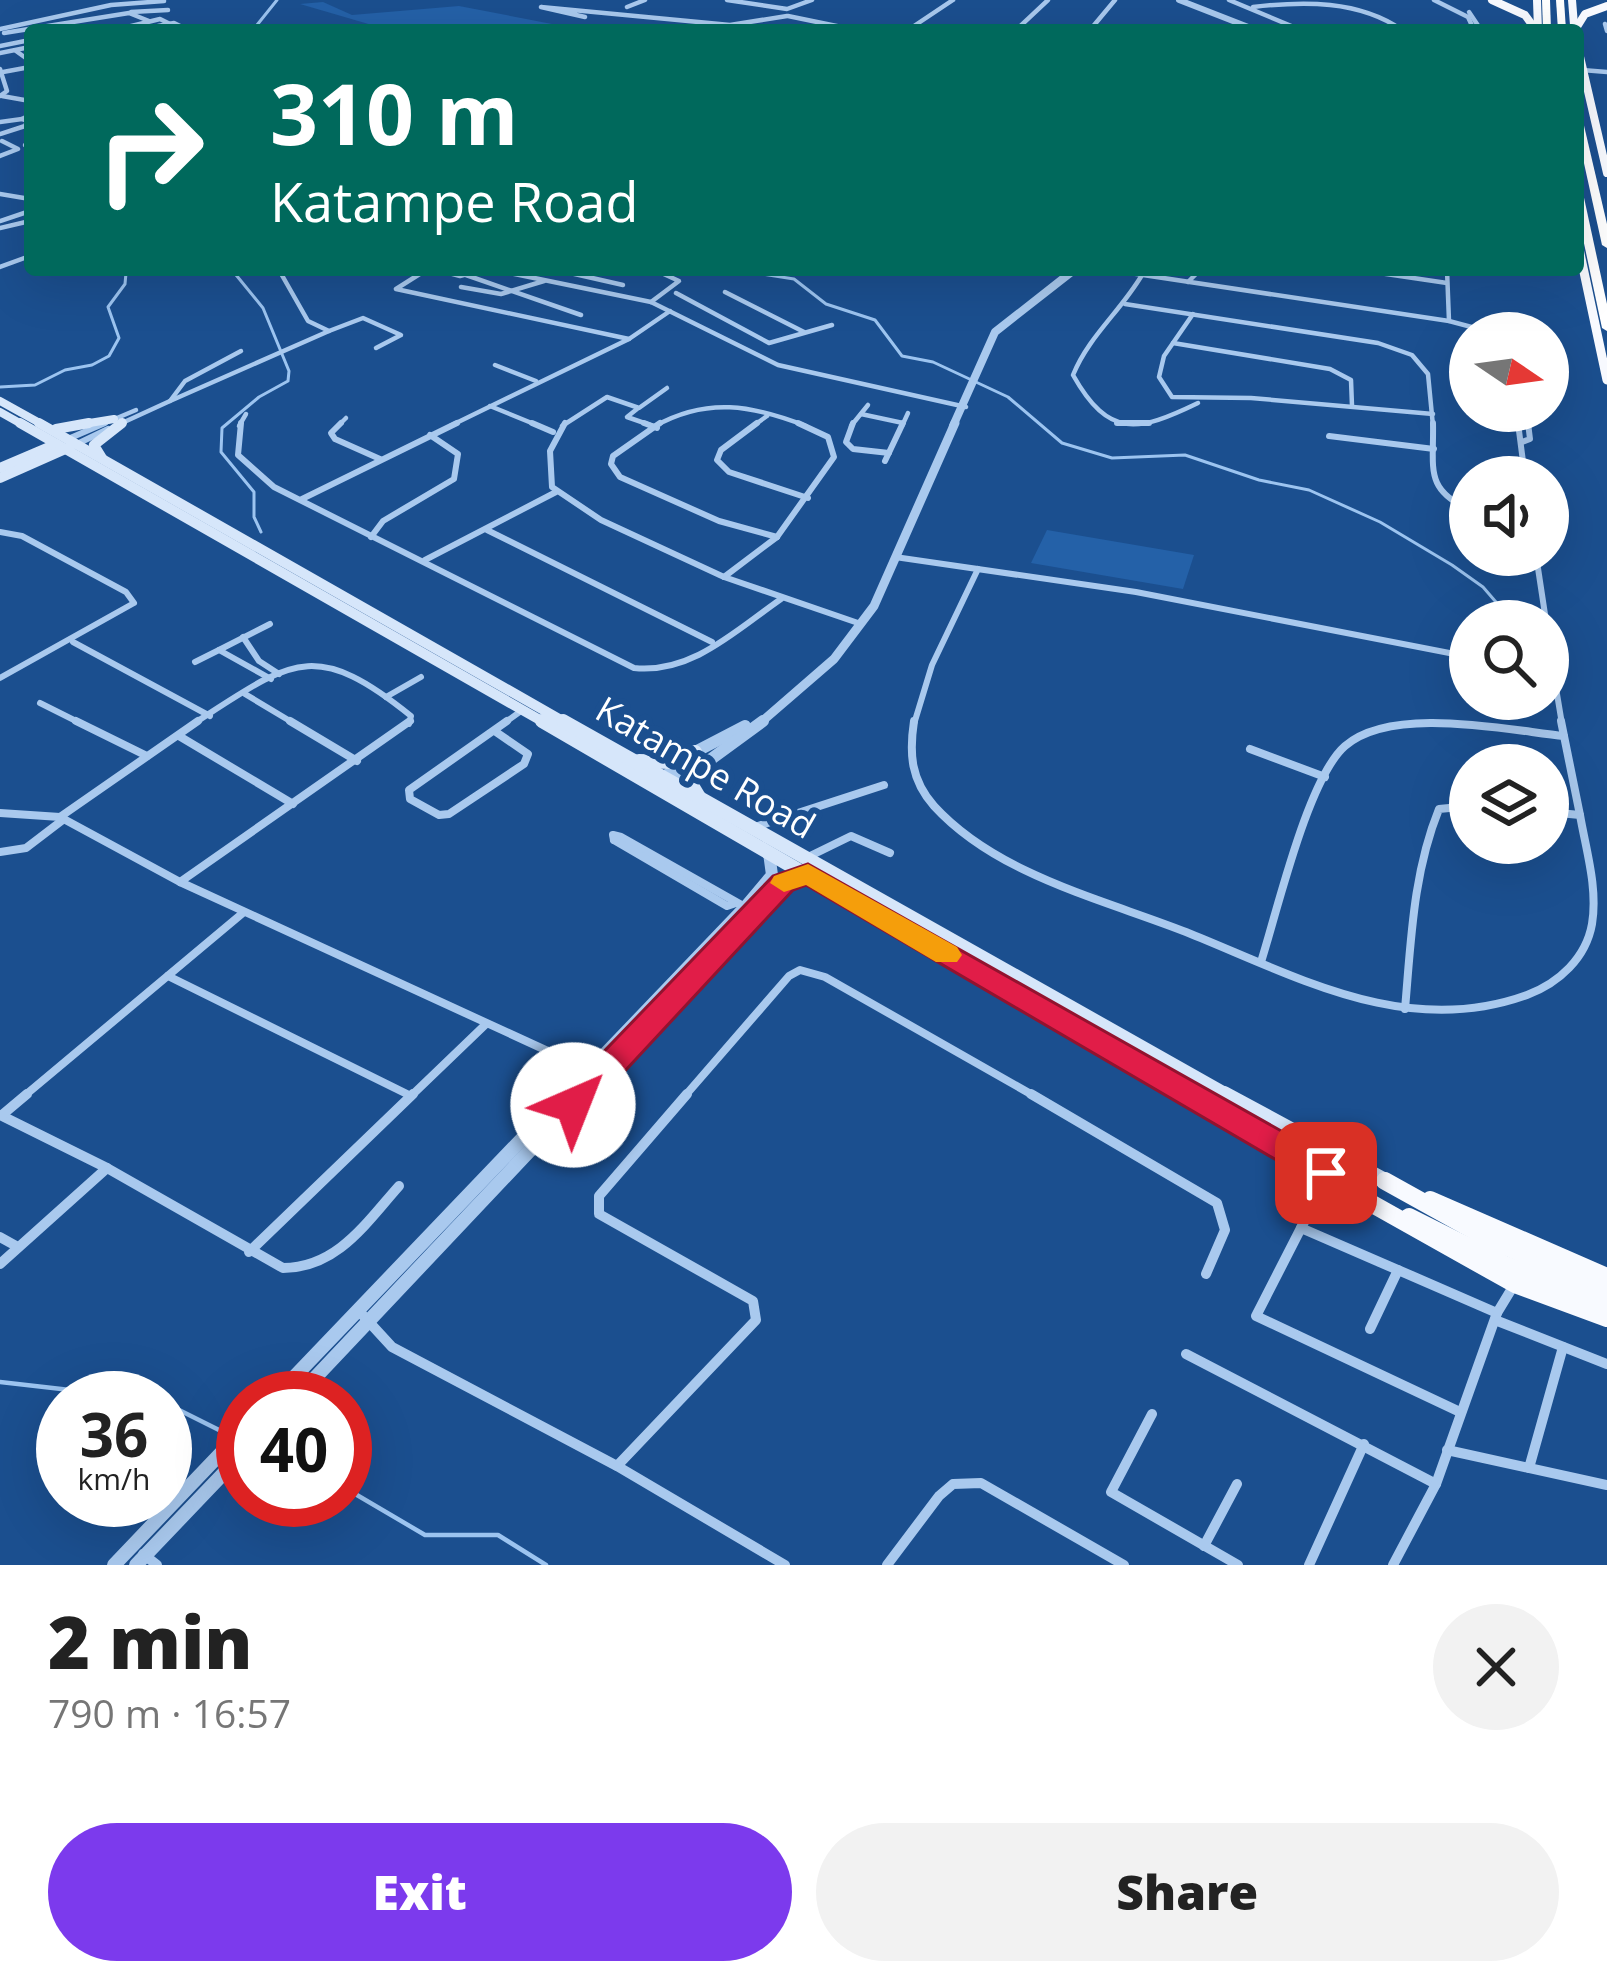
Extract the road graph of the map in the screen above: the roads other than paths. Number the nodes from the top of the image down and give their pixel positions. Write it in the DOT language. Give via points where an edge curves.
graph roads {
  1 [pos="644,0"];
  2 [pos="728,0"];
  3 [pos="812,0"];
  4 [pos="952,0"];
  5 [pos="1048,0"];
  6 [pos="1115,0"];
  7 [pos="1229,0"];
  8 [pos="1434,0"];
  9 [pos="1442,0"];
  10 [pos="1492,0"];
  11 [pos="164,1"];
  12 [pos="1187,1"];
  13 [pos="1607,5"];
  14 [pos="1253,7"];
  15 [pos="625,8"];
  16 [pos="168,10"];
  17 [pos="787,12"];
  18 [pos="129,13"];
  19 [pos="585,17"];
  20 [pos="149,21"];
  21 [pos="30,24"];
  22 [pos="50,24"];
  23 [pos="138,24"];
  24 [pos="170,24"];
  25 [pos="814,24"];
  26 [pos="917,24"];
  27 [pos="1022,24"];
  28 [pos="1095,24"];
  29 [pos="1246,24"];
  30 [pos="1288,24"];
  31 [pos="1396,24"];
  32 [pos="1473,24"];
  33 [pos="1474,24"];
  34 [pos="1532,24"];
  35 [pos="1579,24"];
  36 [pos="24,46"];
  37 [pos="0,50"];
  38 [pos="15,50"];
  39 [pos="24,58"];
  40 [pos="1,71"];
  41 [pos="1584,78"];
  42 [pos="0,96"];
  43 [pos="24,123"];
  44 [pos="14,129"];
  45 [pos="24,132"];
  46 [pos="0,137"];
  47 [pos="1584,144"];
  48 [pos="0,156"];
  49 [pos="1607,172"];
  50 [pos="1596,197"];
  51 [pos="1607,209"];
  52 [pos="1584,228"];
  53 [pos="1607,245"];
  54 [pos="1584,272"];
  55 [pos="282,276"];
  56 [pos="417,276"];
  57 [pos="469,276"];
  58 [pos="531,276"];
  59 [pos="583,276"];
  60 [pos="669,276"];
  61 [pos="1065,276"];
  62 [pos="1141,276"];
  63 [pos="1397,276"];
  64 [pos="1447,276"];
  65 [pos="1194,277"];
  66 [pos="546,280"];
  67 [pos="491,284"];
  68 [pos="1448,284"];
  69 [pos="623,285"];
  70 [pos="461,286"];
  71 [pos="479,290"];
  72 [pos="725,292"];
  73 [pos="515,293"];
  74 [pos="676,293"];
  75 [pos="651,302"];
  76 [pos="1125,304"];
  77 [pos="670,311"];
  78 [pos="502,312"];
  79 [pos="1193,314"];
  80 [pos="581,315"];
  81 [pos="1449,318"];
  82 [pos="832,325"];
  83 [pos="1607,328"];
  84 [pos="744,330"];
  85 [pos="328,332"];
  86 [pos="806,334"];
  87 [pos="721,338"];
  88 [pos="628,339"];
  89 [pos="1173,343"];
  90 [pos="376,348"];
  91 [pos="242,351"];
  92 [pos="495,365"];
  93 [pos="1607,380"];
  94 [pos="537,382"];
  95 [pos="667,388"];
  96 [pos="170,398"];
  97 [pos="0,400"];
  98 [pos="1202,401"];
  99 [pos="490,406"];
  100 [pos="868,406"];
  101 [pos="1352,406"];
  102 [pos="966,407"];
  103 [pos="639,408"];
  104 [pos="0,412"];
  105 [pos="908,413"];
  106 [pos="861,414"];
  107 [pos="1432,414"];
  108 [pos="247,415"];
  109 [pos="768,416"];
  110 [pos="346,418"];
  111 [pos="118,421"];
  112 [pos="903,423"];
  113 [pos="658,428"];
  114 [pos="43,431"];
  115 [pos="553,432"];
  116 [pos="428,435"];
  117 [pos="1329,436"];
  118 [pos="845,442"];
  119 [pos="67,444"];
  120 [pos="833,447"];
  121 [pos="1434,449"];
  122 [pos="33,452"];
  123 [pos="103,459"];
  124 [pos="381,460"];
  125 [pos="86,461"];
  126 [pos="0,468"];
  127 [pos="22,468"];
  128 [pos="0,478"];
  129 [pos="556,492"];
  130 [pos="808,498"];
  131 [pos="300,499"];
  132 [pos="1449,500"];
  133 [pos="568,501"];
  134 [pos="532,507"];
  135 [pos="487,530"];
  136 [pos="0,532"];
  137 [pos="371,537"];
  138 [pos="777,537"];
  139 [pos="895,557"];
  140 [pos="423,561"];
  141 [pos="978,569"];
  142 [pos="724,577"];
  143 [pos="781,599"];
  144 [pos="270,624"];
  145 [pos="861,624"];
  146 [pos="244,638"];
  147 [pos="72,641"];
  148 [pos="713,643"];
  149 [pos="219,650"];
  150 [pos="1449,654"];
  151 [pos="259,661"];
  152 [pos="195,662"];
  153 [pos="248,666"];
  154 [pos="275,676"];
  155 [pos="421,677"];
  156 [pos="0,678"];
  157 [pos="244,693"];
  158 [pos="386,697"];
  159 [pos="40,704"];
  160 [pos="521,711"];
  161 [pos="210,716"];
  162 [pos="1561,720"];
  163 [pos="759,721"];
  164 [pos="496,733"];
  165 [pos="179,736"];
  166 [pos="1564,736"];
  167 [pos="1250,749"];
  168 [pos="695,752"];
  169 [pos="148,757"];
  170 [pos="634,760"];
  171 [pos="357,761"];
  172 [pos="693,769"];
  173 [pos="1325,777"];
  174 [pos="665,783"];
  175 [pos="884,785"];
  176 [pos="700,798"];
  177 [pos="292,805"];
  178 [pos="1449,808"];
  179 [pos="0,813"];
  180 [pos="1569,813"];
  181 [pos="1580,814"];
  182 [pos="62,818"];
  183 [pos="754,827"];
  184 [pos="0,852"];
  185 [pos="770,853"];
  186 [pos="890,853"];
  187 [pos="806,858"];
  188 [pos="654,860"];
  189 [pos="808,874"];
  190 [pos="180,882"];
  191 [pos="740,905"];
  192 [pos="244,912"];
  193 [pos="1261,962"];
  194 [pos="167,976"];
  195 [pos="1405,1009"];
  196 [pos="1060,1012"];
  197 [pos="486,1024"];
  198 [pos="595,1072"];
  199 [pos="411,1096"];
  200 [pos="1,1115"];
  201 [pos="107,1168"];
  202 [pos="1385,1181"];
  203 [pos="399,1186"];
  204 [pos="1315,1201"];
  205 [pos="1367,1201"];
  206 [pos="1301,1228"];
  207 [pos="1447,1228"];
  208 [pos="0,1237"];
  209 [pos="19,1247"];
  210 [pos="249,1252"];
  211 [pos="0,1264"];
  212 [pos="1398,1270"];
  213 [pos="1206,1274"];
  214 [pos="1607,1277"];
  215 [pos="1515,1284"];
  216 [pos="1607,1289"];
  217 [pos="1607,1304"];
  218 [pos="363,1316"];
  219 [pos="1496,1316"];
  220 [pos="1607,1318"];
  221 [pos="1370,1330"];
  222 [pos="1563,1347"];
  223 [pos="1186,1354"];
  224 [pos="1607,1364"];
  225 [pos="303,1371"];
  226 [pos="318,1371"];
  227 [pos="1460,1412"];
  228 [pos="1151,1414"];
  229 [pos="1364,1444"];
  230 [pos="1447,1450"];
  231 [pos="216,1464"];
  232 [pos="617,1466"];
  233 [pos="1529,1468"];
  234 [pos="216,1481"];
  235 [pos="1237,1484"];
  236 [pos="1436,1484"];
  237 [pos="1607,1485"];
  238 [pos="1204,1546"];
  239 [pos="142,1558"];
  240 [pos="114,1565"];
  241 [pos="785,1565"];
  242 [pos="887,1565"];
  243 [pos="1124,1565"];
  244 [pos="1238,1565"];
  245 [pos="1310,1565"];
  246 [pos="1394,1565"];
  1 -- 15 [label="street"];
  2 -- 17 [label="street"];
  3 -- 17 [label="street"];
  4 -- 26 [label="street"];
  5 -- 27 [label="street"];
  6 -- 28 [label="street"];
  7 -- 14 [label="street"];
  8 -- 32 [label="street"];
  9 -- 33 [label="street" via="1466,10"];
  10 -- 34 [label="highway"];
  11 -- 21 [label="street"];
  12 -- 29 [label="street"];
  13 -- 35 [label="highway"];
  14 -- 30 [label="street"];
  14 -- 31 [label="street" via="1348,5"];
  15 -- 17 [label="street" via="741,22"];
  15 -- 19 [label="street" via="573,1 541,7"];
  16 -- 18 [label="street"];
  17 -- 25 [label="street"];
  18 -- 20 [label="street"];
  18 -- 22 [label="street"];
  20 -- 23 [label="street"];
  20 -- 24 [label="street"];
  36 -- 38 [label="street"];
  37 -- 38 [label="street"];
  38 -- 39 [label="street"];
  40 -- 42 [label="street" via="8,91"];
  41 -- 49 [label="highway"];
  43 -- 44 [label="street"];
  44 -- 45 [label="street"];
  44 -- 46 [label="street"];
  46 -- 48 [label="street" via="18,149"];
  47 -- 50 [label="highway"];
  50 -- 51 [label="highway"];
  50 -- 53 [label="highway"];
  52 -- 83 [label="highway"];
  54 -- 93 [label="highway"];
  55 -- 85 [label="street" via="308,320"];
  56 -- 78 [label="street" via="396,289"];
  57 -- 67 [label="street"];
  58 -- 66 [label="street"];
  59 -- 69 [label="street"];
  60 -- 75 [label="street" via="680,281"];
  61 -- 102 [label="street" via="995,332"];
  62 -- 76 [label="street"];
  63 -- 68 [label="street"];
  64 -- 68 [label="street"];
  65 -- 81 [label="street"];
  66 -- 73 [label="street"];
  66 -- 75 [label="street"];
  67 -- 71 [label="street"];
  67 -- 73 [label="street"];
  68 -- 81 [label="street"];
  70 -- 71 [label="street"];
  71 -- 73 [label="street"];
  72 -- 86 [label="street"];
  73 -- 78 [label="street"];
  73 -- 80 [label="street"];
  74 -- 84 [label="street"];
  75 -- 77 [label="street"];
  76 -- 79 [label="street"];
  76 -- 98 [label="street" via="1079,357 1073,375 1087,404 1113,426 1137,427"];
  77 -- 87 [label="street"];
  77 -- 88 [label="street"];
  78 -- 88 [label="street"];
  79 -- 89 [label="street"];
  79 -- 107 [label="street" via="1400,349 1427,368"];
  82 -- 86 [label="street"];
  84 -- 86 [label="street" via="776,344"];
  84 -- 87 [label="street"];
  85 -- 90 [label="street" via="363,318 401,334"];
  85 -- 96 [label="street"];
  87 -- 102 [label="street" via="778,365"];
  88 -- 94 [label="street"];
  89 -- 98 [label="street" via="1162,386 1172,398"];
  89 -- 101 [label="street" via="1330,369 1351,380"];
  91 -- 96 [label="street" via="185,381"];
  92 -- 94 [label="street"];
  94 -- 99 [label="street"];
  95 -- 103 [label="street"];
  96 -- 111 [label="street"];
  97 -- 114 [label="main road, Katampe Road"];
  98 -- 101 [label="street"];
  99 -- 115 [label="street"];
  99 -- 116 [label="street"];
  100 -- 106 [label="street"];
  101 -- 107 [label="street"];
  102 -- 139 [label="street"];
  103 -- 113 [label="street" via="627,417"];
  103 -- 115 [label="street" via="607,397"];
  104 -- 114 [label="main road, Katampe Road"];
  105 -- 112 [label="street"];
  106 -- 112 [label="street"];
  106 -- 118 [label="street"];
  107 -- 121 [label="street"];
  108 -- 131 [label="street" via="237,431 238,455"];
  109 -- 113 [label="street" via="707,405"];
  109 -- 120 [label="street" via="812,428"];
  109 -- 130 [label="street" via="717,460 729,472"];
  110 -- 124 [label="street" via="335,425 335,439"];
  111 -- 114 [label="main road"];
  111 -- 119 [label="street"];
  111 -- 123 [label="main road" via="96,439"];
  112 -- 118 [label="street" via="887,457"];
  113 -- 138 [label="street" via="614,456 620,477"];
  114 -- 119 [label="main road, Katampe Road"];
  114 -- 122 [label="main road"];
  115 -- 129 [label="street"];
  116 -- 124 [label="street"];
  116 -- 137 [label="street" via="458,454 454,479 382,521"];
  117 -- 121 [label="street"];
  118 -- 120 [label="street"];
  119 -- 122 [label="main road"];
  119 -- 123 [label="main road, Katampe Road"];
  119 -- 125 [label="main road, Katampe Road"];
  119 -- 127 [label="main road"];
  120 -- 130 [label="street"];
  121 -- 132 [label="street" via="1436,487"];
  122 -- 126 [label="main road"];
  123 -- 170 [label="main road, Katampe Road"];
  124 -- 131 [label="street"];
  125 -- 127 [label="main road"];
  125 -- 160 [label="main road, Katampe Road"];
  127 -- 128 [label="main road"];
  129 -- 133 [label="street"];
  129 -- 134 [label="street"];
  130 -- 138 [label="street"];
  131 -- 137 [label="street"];
  133 -- 134 [label="street"];
  133 -- 142 [label="street"];
  134 -- 135 [label="street"];
  135 -- 140 [label="street"];
  135 -- 148 [label="street"];
  136 -- 147 [label="street" via="22,536 134,598"];
  137 -- 140 [label="street"];
  138 -- 142 [label="street"];
  139 -- 141 [label="street"];
  139 -- 145 [label="street"];
  140 -- 148 [label="street" via="634,668 668,667"];
  141 -- 150 [label="street"];
  141 -- 193 [label="street" via="919,705 911,767 918,783 956,825 1025,867"];
  142 -- 143 [label="street"];
  143 -- 145 [label="street"];
  143 -- 148 [label="street"];
  144 -- 146 [label="street"];
  145 -- 163 [label="street"];
  146 -- 149 [label="street"];
  146 -- 151 [label="street"];
  147 -- 156 [label="street"];
  147 -- 161 [label="street"];
  149 -- 152 [label="street"];
  149 -- 153 [label="street"];
  151 -- 153 [label="street"];
  151 -- 154 [label="street"];
  153 -- 154 [label="street"];
  154 -- 157 [label="street"];
  154 -- 158 [label="street" via="318,662"];
  155 -- 158 [label="street"];
  157 -- 161 [label="street"];
  157 -- 171 [label="street"];
  158 -- 171 [label="street" via="412,720"];
  159 -- 169 [label="street"];
  160 -- 164 [label="street"];
  160 -- 174 [label="main road, Katampe Road"];
  161 -- 165 [label="street"];
  162 -- 166 [label="street"];
  163 -- 168 [label="street"];
  163 -- 172 [label="street"];
  164 -- 164 [label="street" via="409,790 410,799 448,814 524,764 528,754"];
  165 -- 169 [label="street"];
  165 -- 177 [label="street"];
  166 -- 173 [label="street" via="1389,728 1344,747"];
  166 -- 181 [label="street"];
  167 -- 173 [label="street"];
  168 -- 170 [label="main road" via="671,762"];
  168 -- 174 [label="street"];
  169 -- 182 [label="street"];
  170 -- 174 [label="main road, Katampe Road"];
  171 -- 177 [label="street"];
  172 -- 174 [label="street"];
  172 -- 176 [label="main road"];
  173 -- 193 [label="street"];
  174 -- 176 [label="main road, Katampe Road"];
  174 -- 185 [label="main road, Katampe Road"];
  175 -- 183 [label="street"];
  176 -- 183 [label="main road, Katampe Road"];
  177 -- 190 [label="street"];
  178 -- 195 [label="street" via="1439,809 1430,827"];
  179 -- 182 [label="street"];
  180 -- 181 [label="street"];
  181 -- 195 [label="street" via="1593,910 1576,959 1553,981 1514,999 1463,1010"];
  182 -- 184 [label="street" via="26,848"];
  182 -- 190 [label="street"];
  183 -- 187 [label="main road, Katampe Road"];
  185 -- 189 [label="main road, Katampe Road"];
  185 -- 191 [label="street" via="772,875"];
  186 -- 187 [label="street" via="845,836"];
  187 -- 196 [label="main road, Katampe Road"];
  188 -- 188 [label="street" via="611,837"];
  188 -- 191 [label="street"];
  189 -- 196 [label="main road, Katampe Road"];
  189 -- 198 [label="street" via="783,883"];
  190 -- 192 [label="street"];
  191 -- 198 [label="street"];
  192 -- 194 [label="street"];
  192 -- 197 [label="street"];
  193 -- 195 [label="street"];
  194 -- 199 [label="street"];
  194 -- 200 [label="street"];
  196 -- 202 [label="main road, Katampe Road"];
  196 -- 205 [label="main road, Katampe Road"];
  197 -- 198 [label="street"];
  197 -- 199 [label="street"];
  198 -- 218 [label="street"];
  199 -- 210 [label="street"];
  200 -- 201 [label="street"];
  201 -- 209 [label="street"];
  201 -- 210 [label="street"];
  202 -- 207 [label="highway"];
  202 -- 214 [label="highway"];
  203 -- 210 [label="street" via="315,1267 283,1268"];
  204 -- 206 [label="street"];
  205 -- 207 [label="highway"];
  205 -- 215 [label="highway"];
  206 -- 212 [label="street"];
  206 -- 227 [label="street" via="1256,1316"];
  207 -- 216 [label="highway"];
  207 -- 217 [label="highway" via="1505,1265"];
  208 -- 209 [label="street"];
  209 -- 211 [label="street"];
  212 -- 219 [label="street"];
  212 -- 221 [label="street"];
  213 -- 232 [label="street" via="1227,1230 1217,1203 936,1039 800,970 598,1196 598,1214 756,1309 750,1330"];
  215 -- 219 [label="street"];
  215 -- 220 [label="highway"];
  218 -- 225 [label="street"];
  218 -- 226 [label="street"];
  218 -- 232 [label="street" via="392,1347"];
  219 -- 222 [label="street"];
  219 -- 227 [label="street"];
  222 -- 224 [label="street"];
  222 -- 233 [label="street"];
  223 -- 229 [label="street"];
  227 -- 230 [label="street"];
  228 -- 238 [label="street" via="1111,1492"];
  229 -- 236 [label="street"];
  229 -- 245 [label="street"];
  230 -- 233 [label="street"];
  230 -- 236 [label="street"];
  231 -- 239 [label="street"];
  232 -- 241 [label="street"];
  233 -- 237 [label="street"];
  234 -- 239 [label="street"];
  235 -- 238 [label="street"];
  236 -- 246 [label="street"];
  238 -- 244 [label="street"];
  239 -- 240 [label="street"];
  242 -- 243 [label="street" via="939,1496 953,1484 981,1483"];
}
